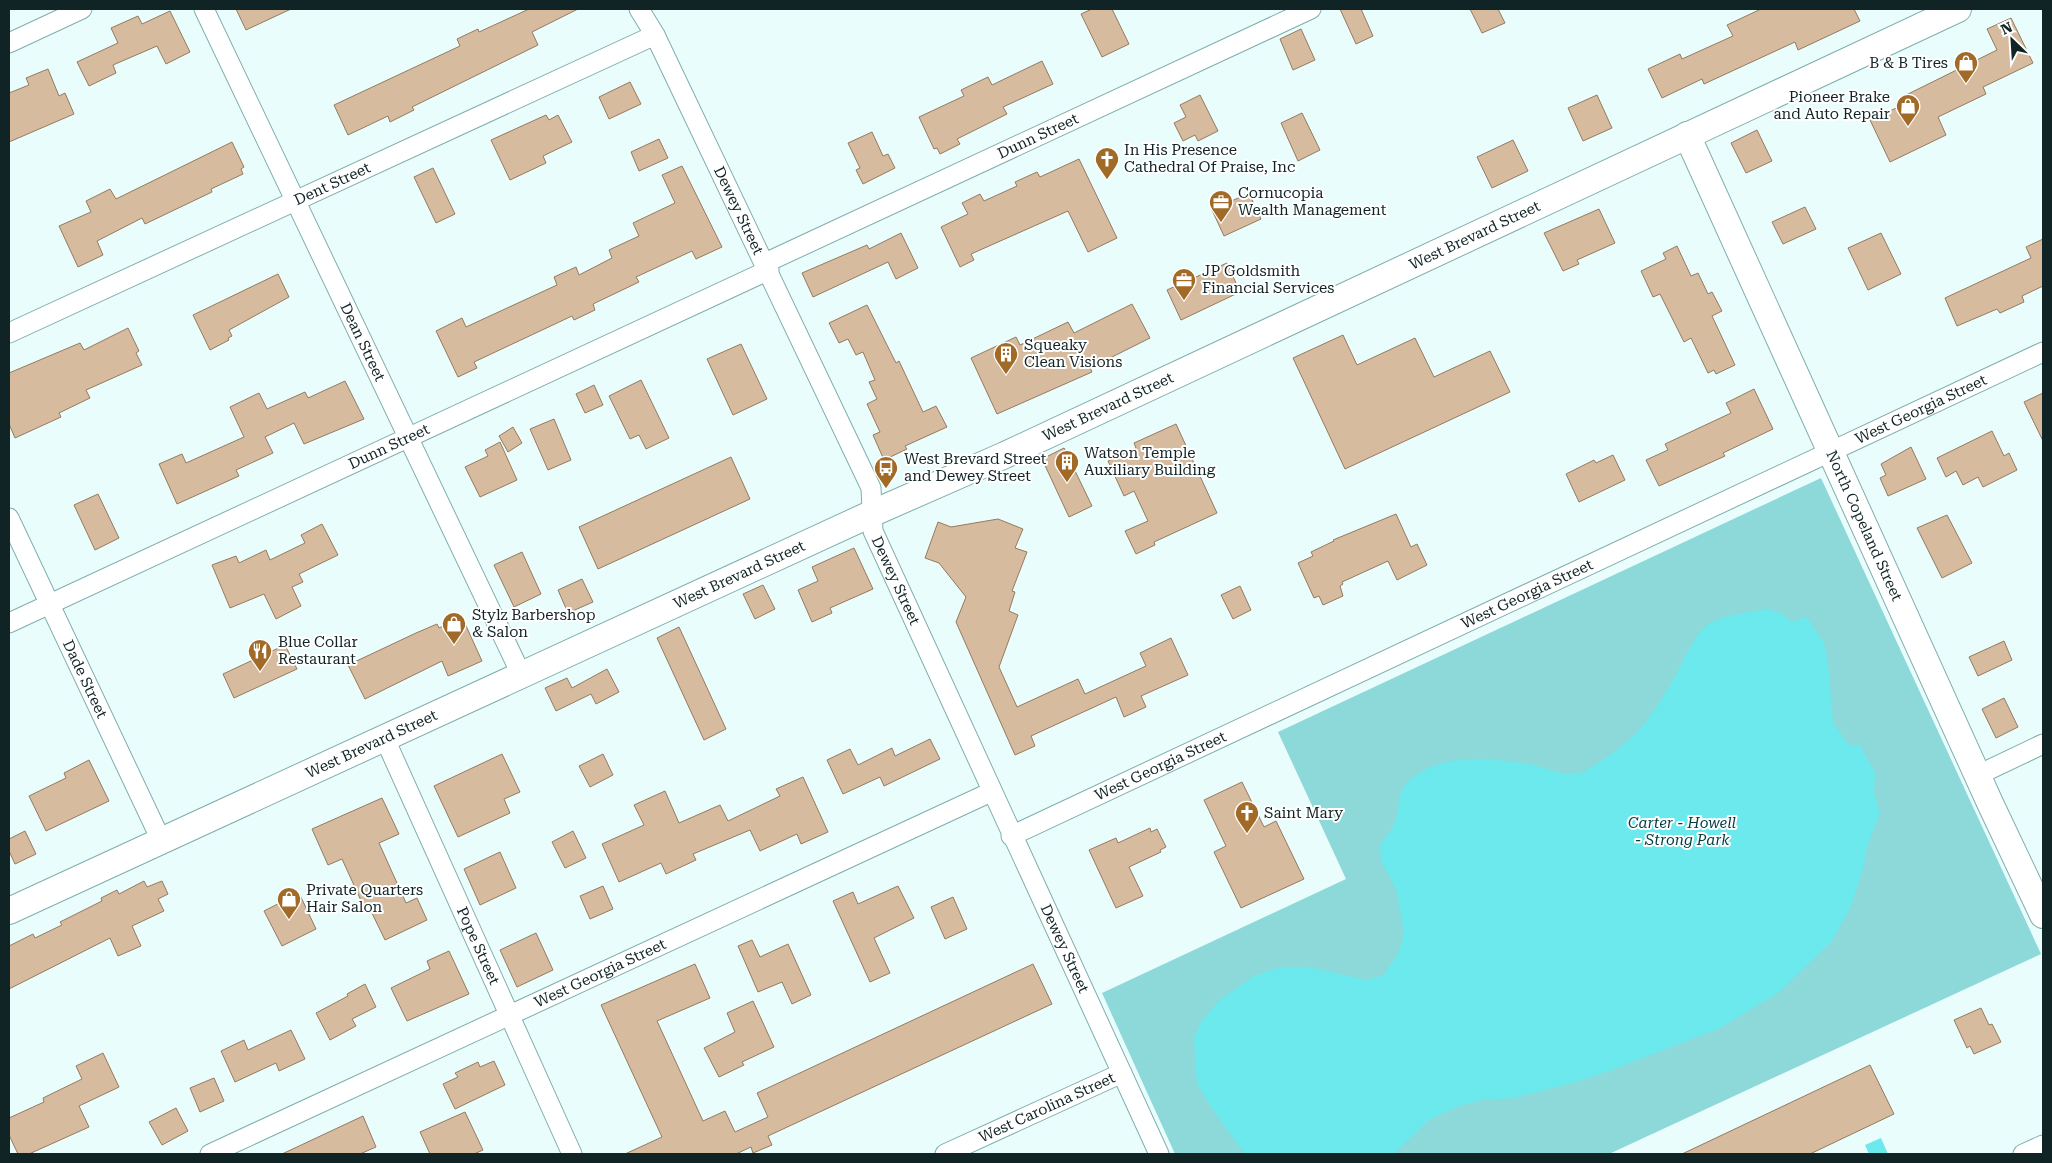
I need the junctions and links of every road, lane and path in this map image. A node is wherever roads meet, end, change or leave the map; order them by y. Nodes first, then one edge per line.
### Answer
1 (82, 9) edge
2 (204, 9) edge
3 (639, 9) edge
4 (1311, 9) edge
5 (1958, 9) edge
6 (655, 35) junction
7 (9, 43) edge
8 (1687, 135) junction
9 (296, 201) junction
10 (767, 267) junction
11 (9, 333) edge
12 (2043, 352) edge
13 (408, 438) junction
14 (1831, 452) junction
15 (873, 513) junction
16 (9, 518) edge
17 (50, 604) junction
18 (9, 622) edge
19 (521, 674) junction
20 (384, 737) junction
21 (2043, 744) edge
22 (1978, 775) junction
23 (991, 792) junction
24 (1011, 836) junction
25 (161, 840) junction
26 (9, 911) edge
27 (2043, 915) edge
28 (510, 1016) junction
29 (1122, 1073) junction
30 (2043, 1145) edge
31 (210, 1154) edge
32 (572, 1154) edge
33 (945, 1154) edge
34 (1158, 1154) edge
35 (2023, 1154) edge

1 - 7 street
2 - 9 street, Dean Street
3 - 6 street, Dewey Street
4 - 10 street, Dunn Street
5 - 8 street, West Brevard Street
6 - 9 street, Dent Street
6 - 10 street, Dewey Street
8 - 14 street, North Copeland Street
8 - 15 street, West Brevard Street
9 - 11 street, Dent Street
9 - 13 street, Dean Street
10 - 13 street, Dunn Street
10 - 15 street, Dewey Street
12 - 14 street, West Georgia Street
13 - 17 street, Dunn Street
13 - 19 street, Dean Street
14 - 22 street, North Copeland Street
14 - 24 street, West Georgia Street
15 - 19 street, West Brevard Street
15 - 23 street, Dewey Street
16 - 17 street, Dade Street
17 - 18 street, Dunn Street
17 - 25 street, Dade Street
19 - 20 street, West Brevard Street
20 - 25 street, West Brevard Street
20 - 28 street, Pope Street
21 - 22 street
22 - 27 street, North Copeland Street
23 - 24 street, Dewey Street
23 - 28 street, West Georgia Street
24 - 29 street, Dewey Street
25 - 26 street, West Brevard Street
28 - 31 street, West Georgia Street
28 - 32 street, Pope Street
29 - 33 street, West Carolina Street
29 - 34 street, Dewey Street
30 - 35 street

